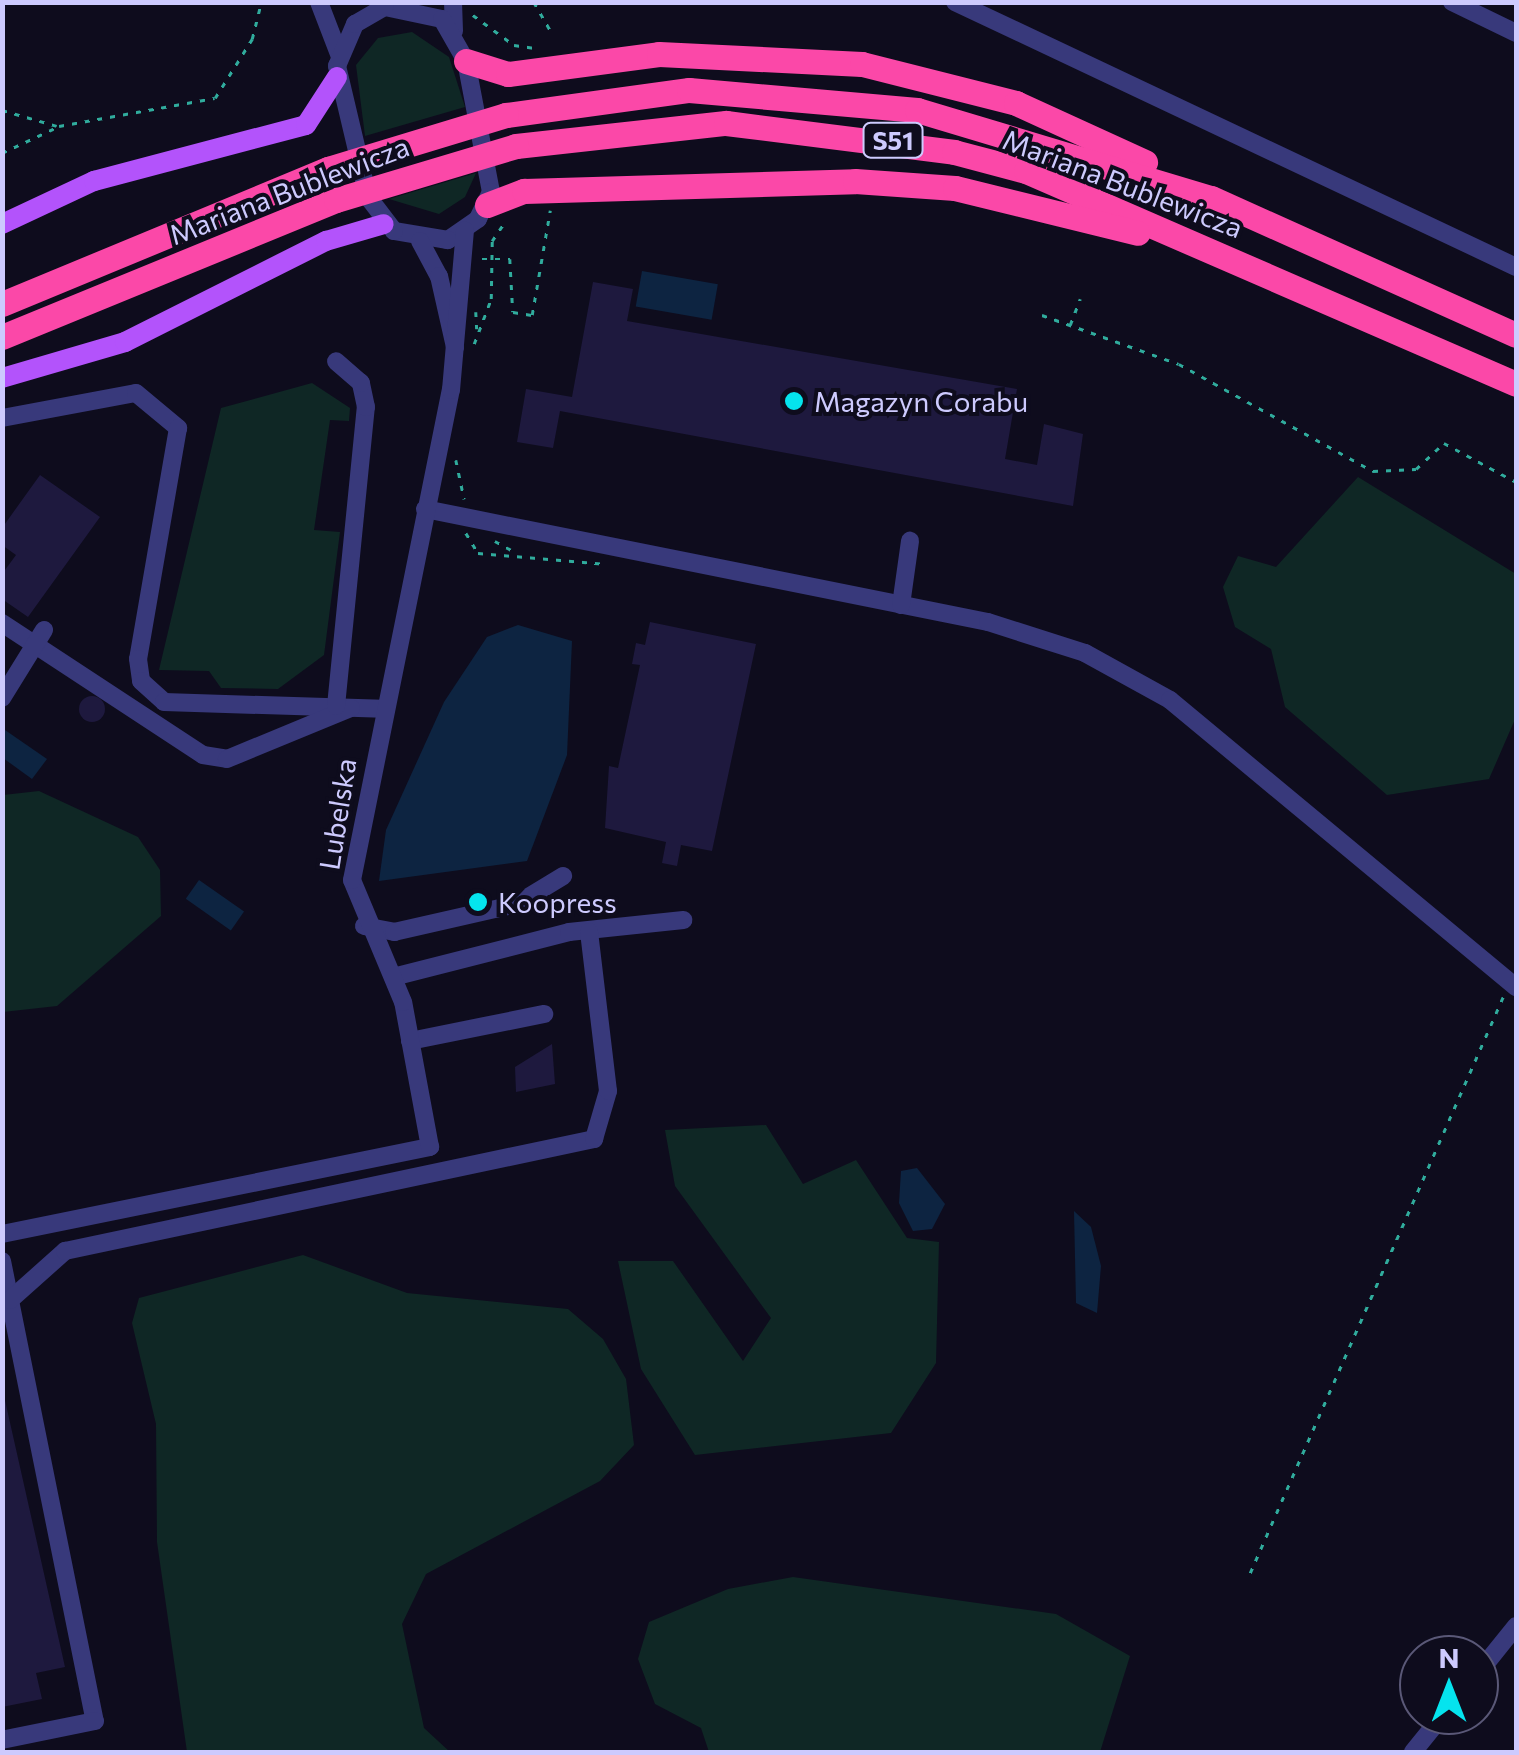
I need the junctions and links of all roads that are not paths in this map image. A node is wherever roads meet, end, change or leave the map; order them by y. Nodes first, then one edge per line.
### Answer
1 (320, 2) edge
2 (955, 2) edge
3 (1452, 2) edge
4 (410, 4) edge
5 (460, 4) edge
6 (377, 5) edge
7 (454, 31) junction
8 (1516, 33) edge
9 (339, 54) junction
10 (466, 61) junction
11 (337, 77) junction
12 (1211, 198) junction
13 (486, 204) junction
14 (2, 224) edge
15 (384, 224) junction
16 (466, 231) junction
17 (420, 241) junction
18 (1250, 265) junction
19 (1516, 267) edge
20 (2, 304) edge
21 (1516, 335) edge
22 (2, 337) edge
23 (464, 347) junction
24 (336, 360) dead end
25 (2, 378) edge
26 (1516, 384) edge
27 (2, 418) edge
28 (425, 509) junction
29 (910, 541) dead end
30 (901, 605) junction
31 (2, 622) edge
32 (42, 639) junction
33 (2, 698) edge
34 (344, 707) junction
35 (382, 709) junction
36 (563, 876) dead end
37 (683, 920) dead end
38 (364, 926) junction
39 (590, 932) junction
40 (393, 977) junction
41 (1511, 982) edge
42 (544, 1014) dead end
43 (410, 1041) junction
44 (2, 1234) edge
45 (2, 1261) edge
46 (10, 1300) junction
47 (1516, 1626) edge
48 (1499, 1647) edge
49 (2, 1740) edge

1 - 9 street
2 - 19 street
3 - 8 street
4 - 6 street
4 - 7 street
5 - 7 street
6 - 9 street
7 - 10 street
9 - 11 street
10 - 12 highway
10 - 13 street
11 - 14 main road
11 - 15 street
12 - 20 highway, Mariana Bublewicza / S51, bridge
12 - 21 highway, Mariana Bublewicza / S51
13 - 16 street
13 - 18 highway
15 - 17 street
15 - 25 main road
16 - 17 street
16 - 23 street, Lubelska
17 - 23 street
18 - 22 highway, Mariana Bublewicza / S51, bridge
18 - 26 highway, Mariana Bublewicza / S51
23 - 28 street, Lubelska
24 - 34 street
27 - 34 street
28 - 30 street
28 - 35 street, Lubelska
29 - 30 street
30 - 41 street
31 - 32 street
32 - 33 street
32 - 34 street
34 - 35 street
35 - 38 street, Lubelska
36 - 38 street
37 - 39 street
38 - 40 street, Lubelska
39 - 40 street
39 - 46 street
40 - 43 street, Lubelska
42 - 43 street
43 - 44 street, Lubelska
45 - 46 street
46 - 49 street
47 - 48 street

